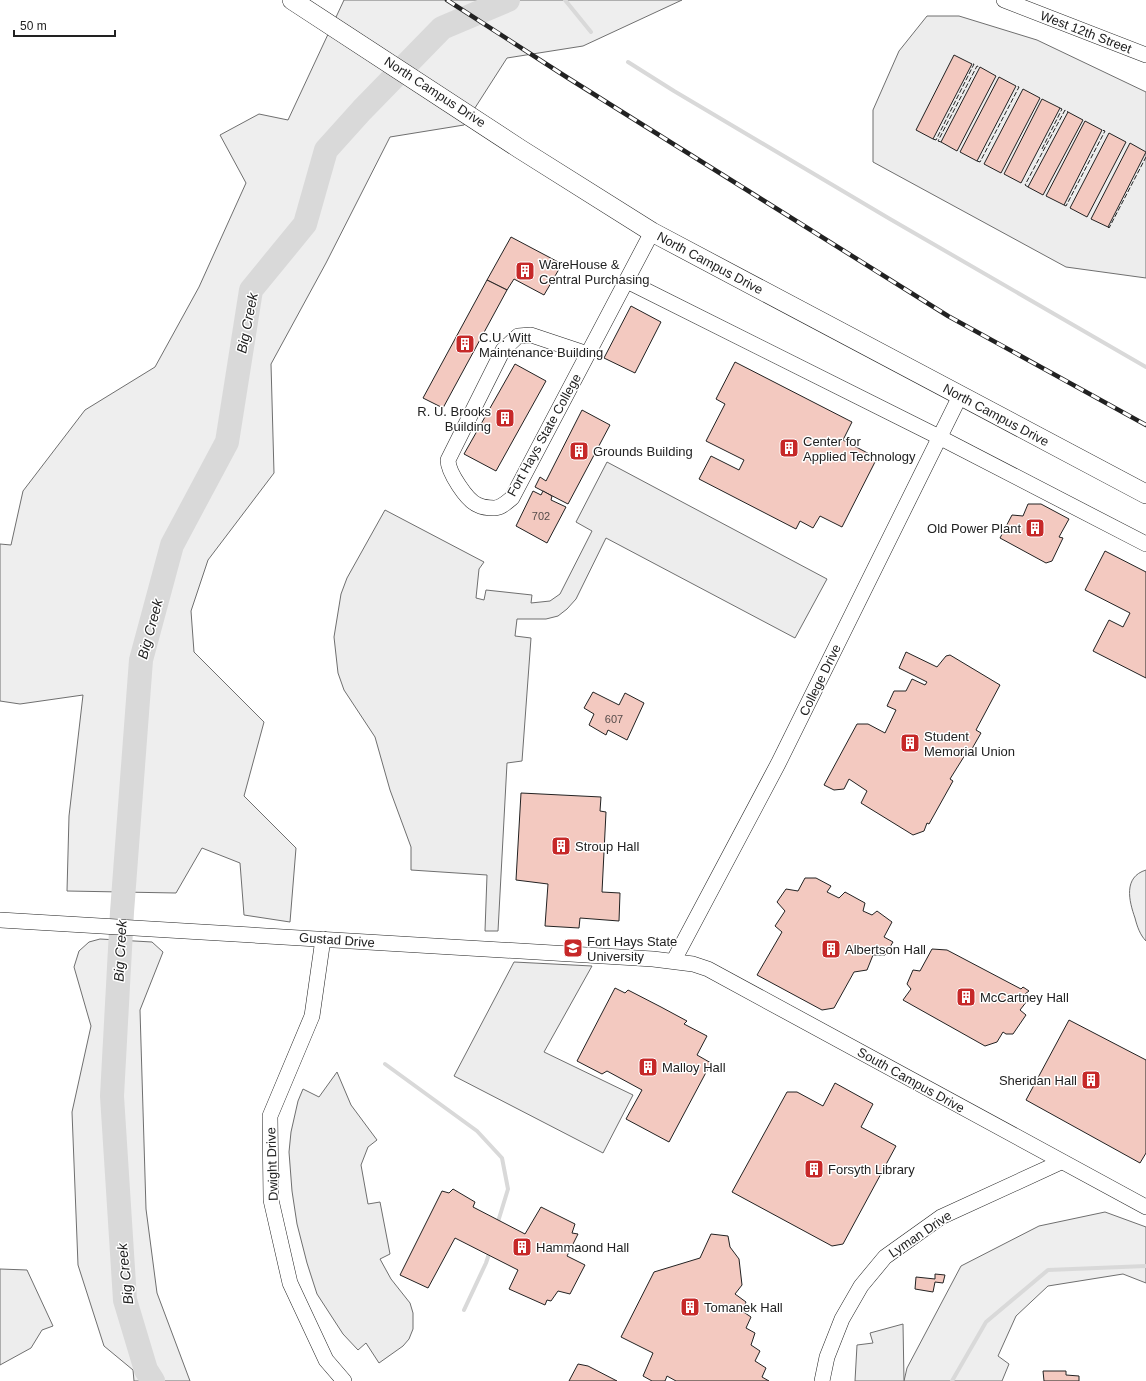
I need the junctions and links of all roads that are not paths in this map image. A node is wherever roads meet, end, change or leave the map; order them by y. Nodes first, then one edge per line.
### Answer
1 (292, 0) edge
2 (1004, 0) edge
3 (1146, 55) edge
4 (652, 232) junction
5 (627, 280) junction
6 (588, 354) junction
7 (960, 396) junction
8 (940, 437) junction
9 (1146, 494) edge
10 (1146, 544) edge
11 (0, 920) edge
12 (323, 939) junction
13 (674, 960) junction
14 (1061, 1162) junction
15 (1146, 1207) edge
16 (344, 1381) edge
17 (822, 1381) edge

1 - 4 main road, North Campus Drive
2 - 3 street, West 12th Street
4 - 5 street, Fort Hays State College
4 - 7 main road, North Campus Drive
5 - 6 street, Fort Hays State College
5 - 8 street
6 - 6 street, Fort Hays State College
7 - 8 street, College Drive
7 - 9 main road, North Campus Drive
8 - 10 street
8 - 13 street, College Drive
11 - 12 street, Gustad Drive
12 - 13 street, Gustad Drive
12 - 16 street, Dwight Drive
13 - 14 street, South Campus Drive
14 - 15 street, South Campus Drive
14 - 17 street, Lyman Drive

